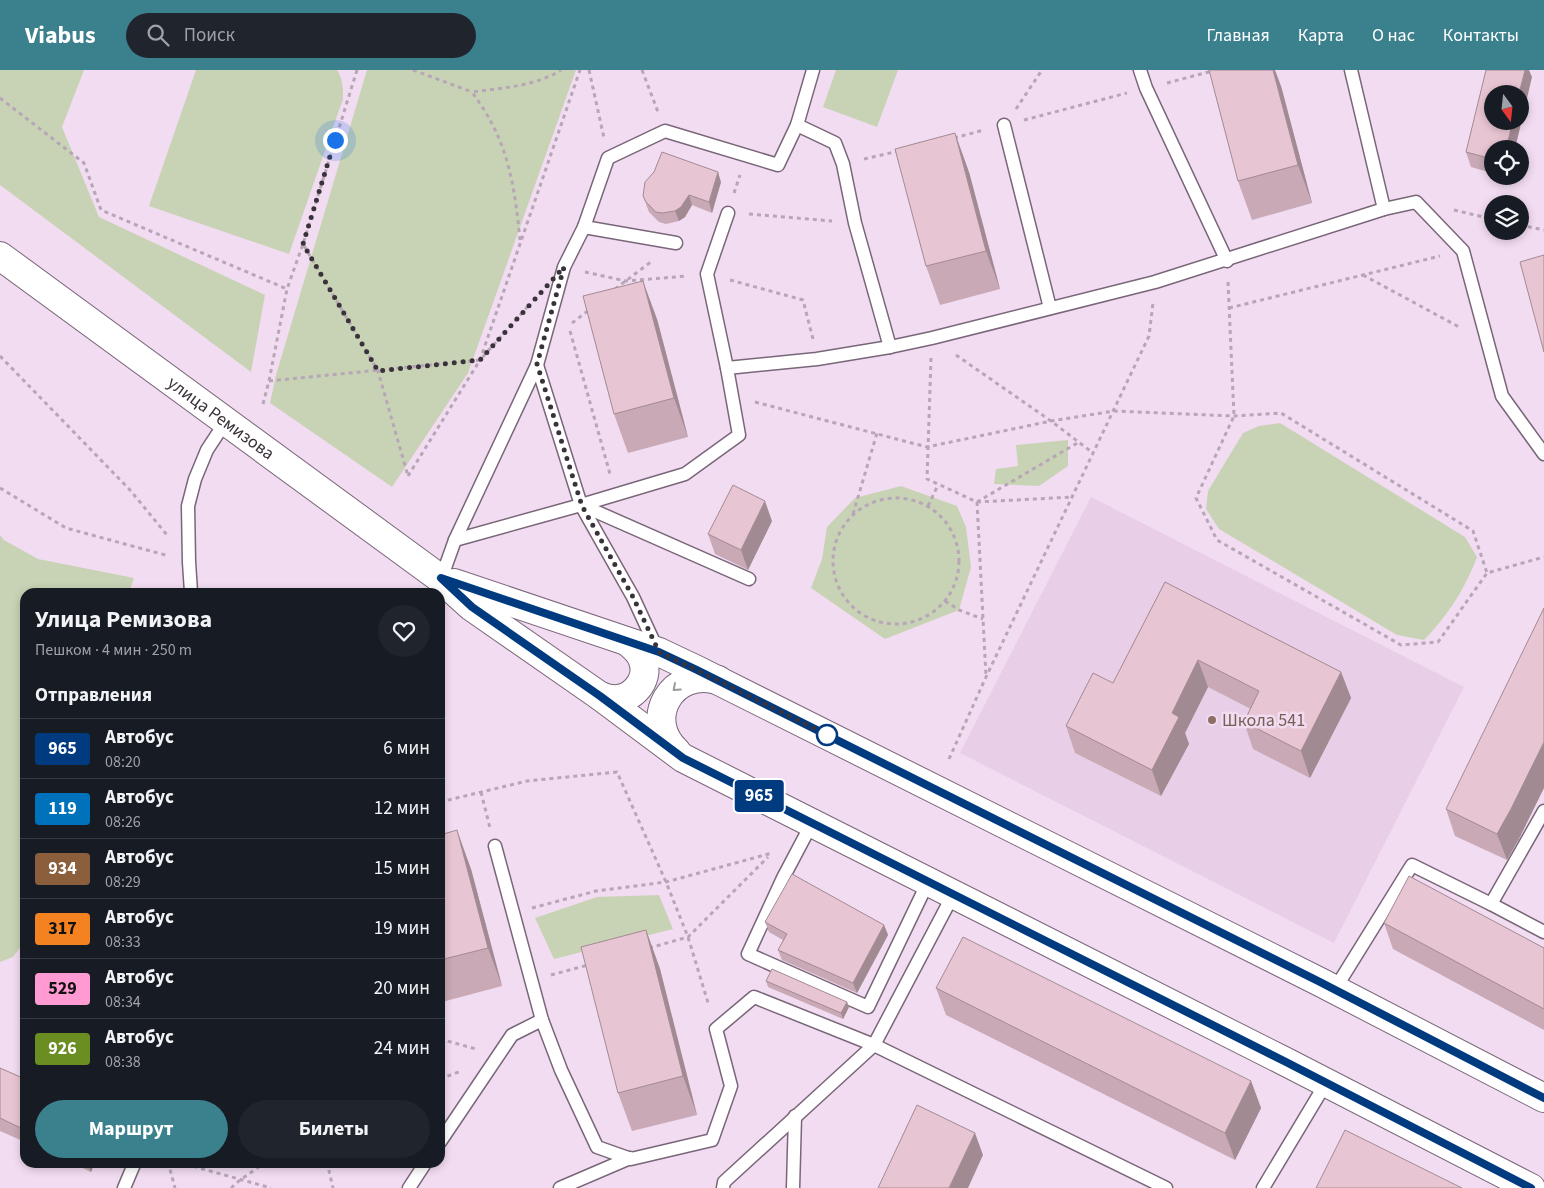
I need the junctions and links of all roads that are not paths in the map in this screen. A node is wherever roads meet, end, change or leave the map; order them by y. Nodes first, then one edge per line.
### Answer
1 (813, 70) edge
2 (1140, 70) edge
3 (1351, 70) edge
4 (797, 125) junction
5 (1004, 125) road end
6 (1384, 209) junction
7 (728, 213) road end
8 (584, 227) junction
9 (676, 243) road end
10 (0, 256) edge
11 (1227, 261) junction
12 (1050, 308) junction
13 (890, 348) junction
14 (537, 364) junction
15 (727, 368) junction
16 (226, 421) junction
17 (1544, 454) edge
18 (582, 506) junction
19 (455, 540) junction
20 (749, 579) dead end
21 (437, 586) edge
22 (191, 588) edge
23 (445, 588) edge
24 (445, 591) edge
25 (629, 643) junction
26 (659, 652) junction
27 (721, 682) junction
28 (600, 696) junction
29 (683, 758) junction
30 (1544, 810) edge
31 (812, 823) junction
32 (495, 846) road end
33 (928, 882) junction
34 (954, 895) junction
35 (1491, 904) junction
36 (1544, 932) edge
37 (1335, 989) junction
38 (542, 1020) junction
39 (874, 1045) junction
40 (1326, 1083) junction
41 (1544, 1098) edge
42 (796, 1116) junction
43 (445, 1134) edge
44 (630, 1158) junction
45 (132, 1168) edge
46 (422, 1168) edge
47 (124, 1188) edge
48 (409, 1188) edge
49 (560, 1188) edge
50 (722, 1188) edge
51 (793, 1188) edge
52 (1166, 1188) edge
53 (1263, 1188) edge
54 (1531, 1188) edge

1 - 4 lane
2 - 11 lane
3 - 6 lane
4 - 8 lane
4 - 13 lane
5 - 12 lane
6 - 11 lane
6 - 17 lane
7 - 15 lane
8 - 9 lane
8 - 14 lane
10 - 16 street, улица Ремизова
11 - 12 lane
12 - 13 lane
13 - 15 lane
14 - 18 lane
14 - 19 lane
15 - 18 lane
16 - 21 street, улица Ремизова
16 - 22 lane
18 - 19 lane
18 - 20 lane
18 - 26 lane
19 - 21 lane
23 - 25 street, улица Ремизова
24 - 28 street, улица Ремизова
25 - 26 street, улица Ремизова
25 - 28 street
26 - 27 street, улица Ремизова
27 -> 29 street
27 - 37 street, улица Ремизова
28 - 29 street, улица Ремизова
29 - 31 street, улица Ремизова
30 - 35 lane
31 - 33 street, улица Ремизова
31 - 33 lane
32 - 38 lane
33 - 34 street, улица Ремизова
34 - 39 lane
34 - 40 street, улица Ремизова
35 - 36 lane
35 - 37 lane
37 - 41 street, улица Ремизова
38 - 43 lane
38 - 44 lane
39 - 42 lane
39 - 44 lane
39 - 52 lane
40 - 53 lane
40 - 54 street, улица Ремизова
42 - 50 lane
42 - 51 lane
44 - 49 lane
45 - 47 lane
46 - 48 lane

